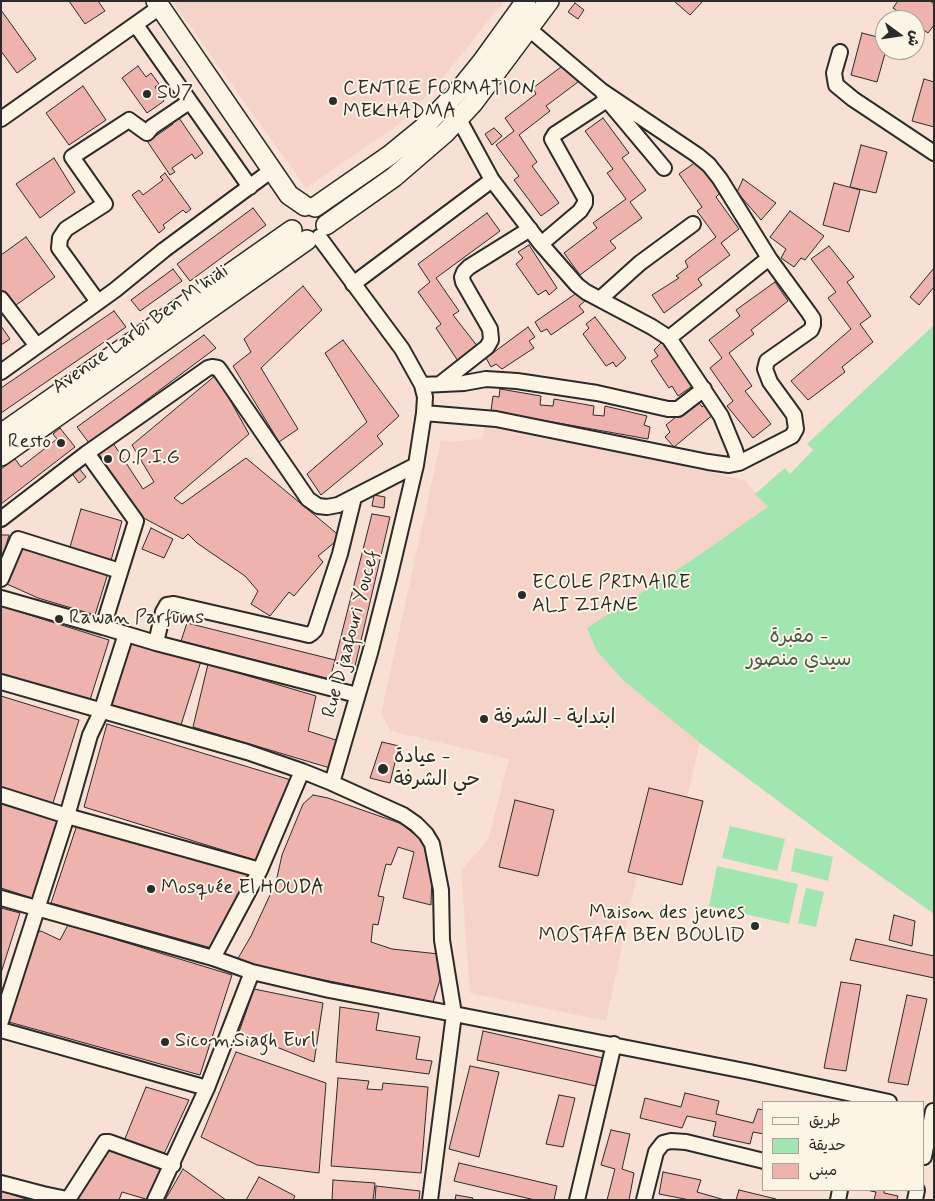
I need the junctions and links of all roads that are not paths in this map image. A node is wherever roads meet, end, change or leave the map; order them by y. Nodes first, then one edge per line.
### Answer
1 (526, 1) edge
2 (549, 1) edge
3 (158, 4) edge
4 (136, 25) junction
5 (529, 29) junction
6 (840, 52) dead end
7 (604, 95) junction
8 (448, 101) junction
9 (189, 102) junction
10 (458, 118) junction
11 (1, 119) edge
12 (934, 154) edge
13 (664, 168) dead end
14 (272, 170) junction
15 (492, 180) junction
16 (250, 187) junction
17 (290, 195) junction
18 (310, 207) junction
19 (693, 224) dead end
20 (530, 229) junction
21 (307, 231) junction
22 (541, 244) junction
23 (769, 258) junction
24 (353, 284) junction
25 (1, 299) edge
26 (600, 299) junction
27 (98, 302) junction
28 (669, 338) junction
29 (37, 346) junction
30 (1, 372) edge
31 (440, 384) junction
32 (422, 386) junction
33 (704, 388) junction
34 (424, 413) junction
35 (1, 434) edge
36 (87, 454) junction
37 (1, 456) edge
38 (739, 463) junction
39 (416, 465) junction
40 (354, 497) junction
41 (1, 519) edge
42 (120, 572) junction
43 (1, 578) edge
44 (1, 598) edge
45 (103, 626) junction
46 (126, 634) junction
47 (156, 644) junction
48 (1, 682) edge
49 (357, 695) junction
50 (101, 712) junction
51 (302, 771) junction
52 (332, 784) junction
53 (1, 795) edge
54 (67, 816) junction
55 (260, 870) junction
56 (1, 898) edge
57 (37, 909) junction
58 (212, 958) junction
59 (252, 972) junction
60 (454, 1014) junction
61 (1, 1021) edge
62 (1, 1030) edge
63 (614, 1044) junction
64 (208, 1088) junction
65 (860, 1099) edge
66 (879, 1101) edge
67 (934, 1111) edge
68 (925, 1152) edge
69 (762, 1161) edge
70 (173, 1165) junction
71 (1, 1183) edge
72 (155, 1200) edge
73 (430, 1200) edge
74 (577, 1200) edge
75 (644, 1200) edge

1 - 8 main road
2 - 5 main road, Avenue Larbi Ben M'hidi
3 - 4 street
3 - 14 main road
4 - 9 street
4 - 11 street
5 - 7 street
5 - 10 main road, Avenue Larbi Ben M'hidi
6 - 12 street
7 - 13 street
7 - 22 street
7 - 23 street
8 - 10 street
8 - 18 main road
9 - 16 street
9 - 27 street
10 - 15 street
10 - 21 main road, Avenue Larbi Ben M'hidi
14 - 16 street
14 - 17 main road
15 - 20 street
15 - 24 street
16 - 27 street
17 - 18 main road
17 - 21 main road
18 - 21 main road
18 - 21 main road
19 - 26 street
20 - 22 street
20 - 31 street
21 - 24 street, Rue Djaafouri Youcef
21 - 35 main road, Avenue Larbi Ben M'hidi
21 - 37 main road, Avenue Larbi Ben M'hidi
22 - 26 street
23 - 28 street
23 - 38 street
24 - 32 street, Rue Djaafouri Youcef
25 - 29 street
26 - 28 street
27 - 29 street
28 - 33 street
29 - 30 street
31 - 32 street
31 - 33 street
32 - 34 street, Rue Djaafouri Youcef
33 - 38 street
34 - 38 street
34 - 39 street, Rue Djaafouri Youcef
36 - 40 street
36 - 41 street
36 - 42 street
39 - 40 street
39 - 49 street, Rue Djaafouri Youcef
40 - 47 street
42 - 43 street
42 - 45 street
44 - 45 street
45 - 46 street
46 - 47 street
46 - 50 street
47 - 49 street
48 - 50 street
49 - 52 street, Rue Djaafouri Youcef
50 - 51 street
50 - 54 street
51 - 52 street
51 - 55 street
52 - 60 street
53 - 54 street
54 - 55 street
54 - 57 street
55 - 58 street
56 - 57 street
57 - 58 street
57 - 61 street
58 - 59 street
59 - 60 street
59 - 64 street
60 - 63 street
60 - 73 street
62 - 64 street
63 - 65 street
63 - 74 street
64 - 70 street
65 - 66 street
67 - 68 street
69 - 75 street
70 - 71 street
70 - 72 street

